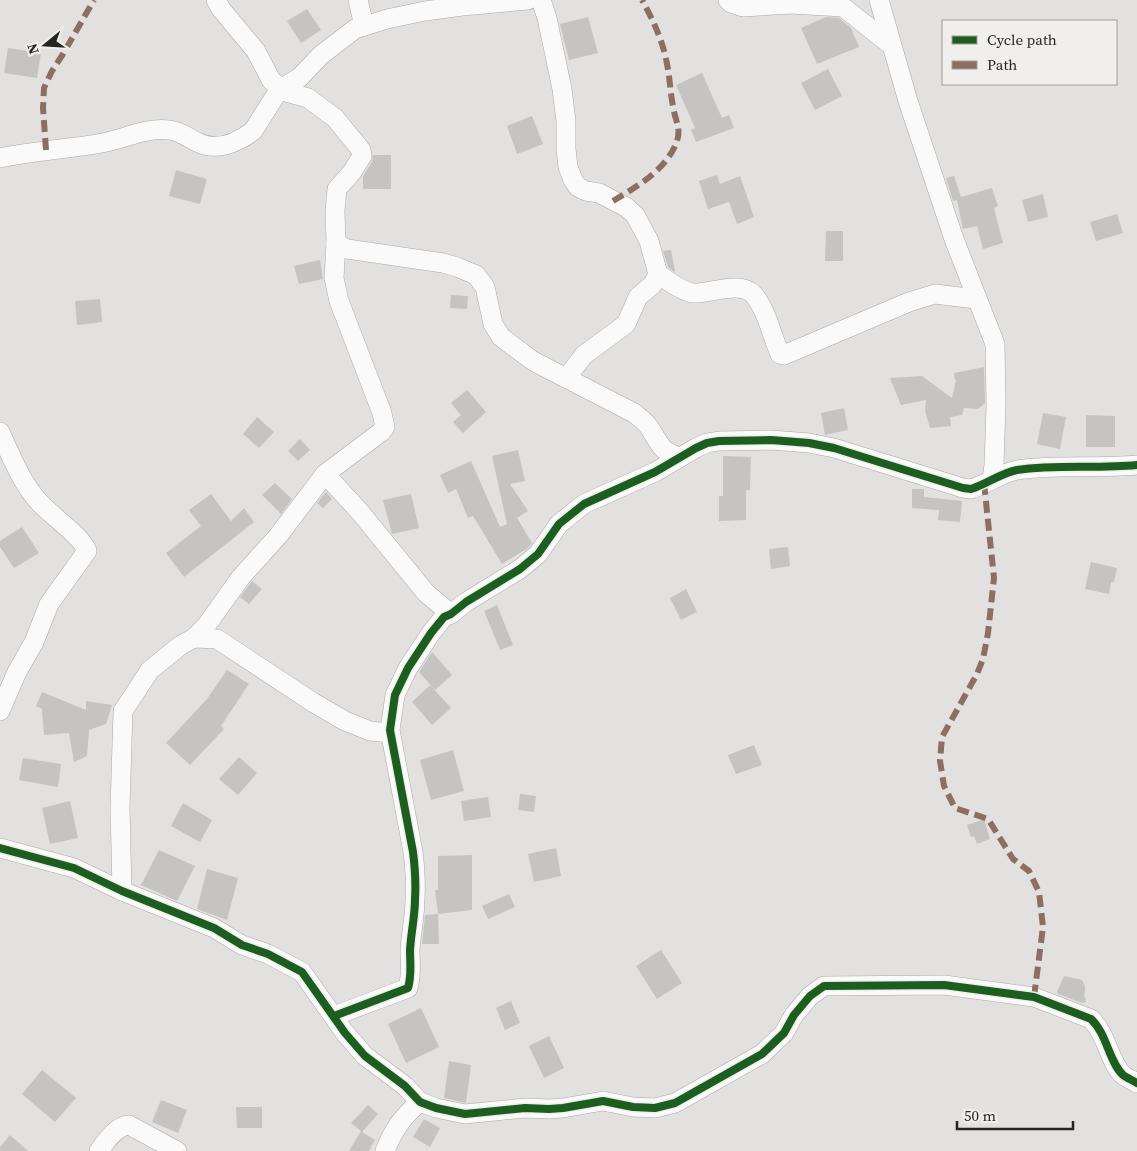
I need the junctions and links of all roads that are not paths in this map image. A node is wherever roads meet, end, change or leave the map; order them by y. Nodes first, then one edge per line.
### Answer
1 (216, 0) edge
2 (358, 0) edge
3 (528, 0) edge
4 (540, 0) edge
5 (728, 0) edge
6 (879, 0) edge
7 (364, 26) junction
8 (891, 45) junction
9 (279, 90) junction
10 (0, 158) edge
11 (336, 243) junction
12 (658, 274) junction
13 (976, 299) junction
14 (567, 378) junction
15 (0, 432) edge
16 (680, 457) junction
17 (1137, 465) edge
18 (325, 474) junction
19 (992, 479) junction
20 (451, 614) junction
21 (194, 638) junction
22 (0, 711) edge
23 (390, 734) junction
24 (0, 848) edge
25 (122, 891) junction
26 (334, 1016) junction
27 (1137, 1083) edge
28 (420, 1102) junction
29 (99, 1151) edge
30 (177, 1151) edge
31 (385, 1151) edge

1 - 9 street
2 - 7 street
3 - 7 street
4 - 12 street
5 - 8 street
6 - 8 street
7 - 9 street
8 - 13 street
9 - 10 street
9 - 11 street
11 - 14 street
11 - 18 street
12 - 13 street
12 - 14 street
13 - 19 street
14 - 16 street
15 - 22 street
16 - 19 street
16 - 20 street
17 - 19 street
18 - 20 street
18 - 21 street
20 - 23 street
21 - 23 street
21 - 25 street
23 - 26 street
24 - 25 street
25 - 26 street
26 - 28 street
27 - 28 street
28 - 31 street
29 - 30 street

